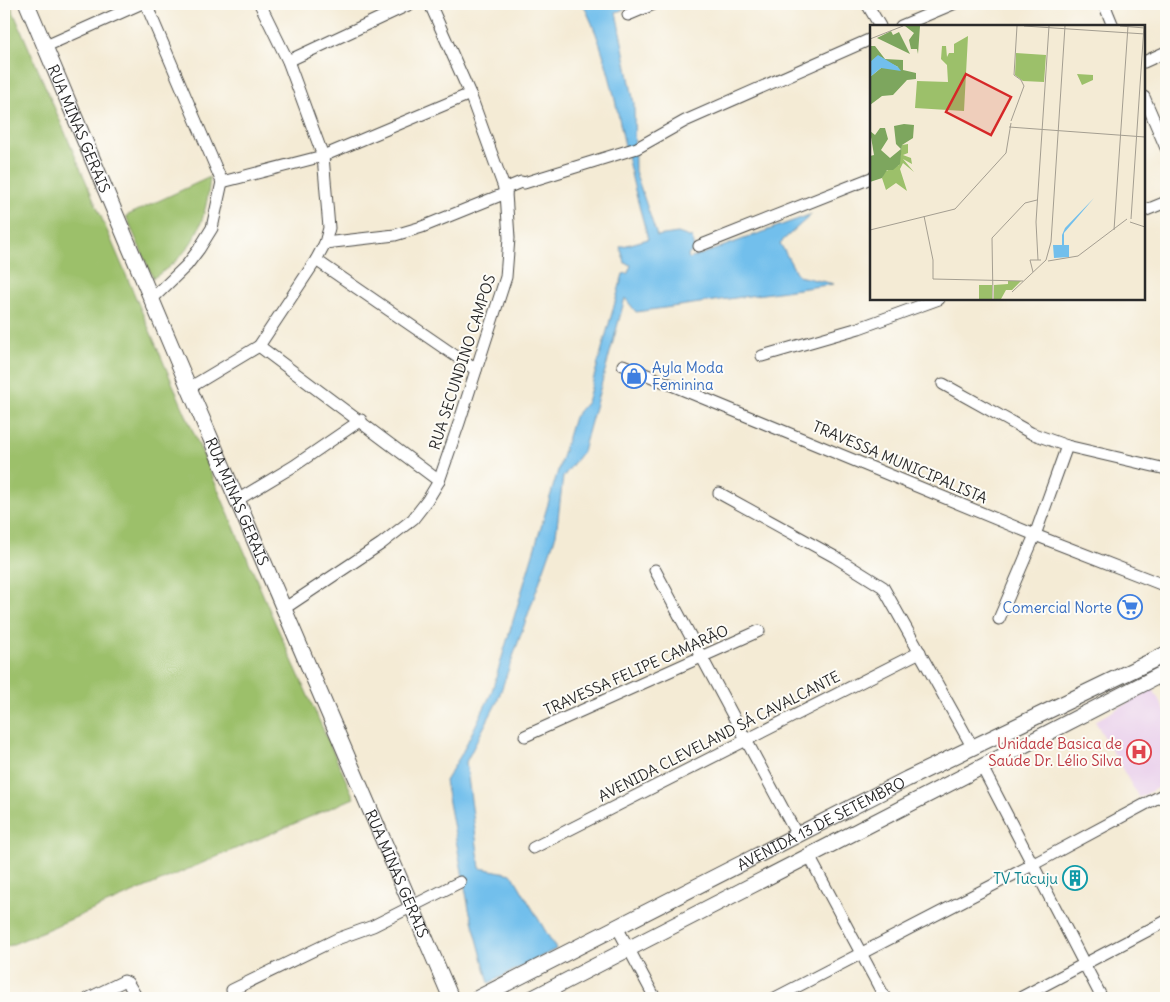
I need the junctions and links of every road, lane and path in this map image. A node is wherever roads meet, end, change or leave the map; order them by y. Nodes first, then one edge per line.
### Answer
1 (27, 4) edge
2 (140, 4) edge
3 (146, 4) edge
4 (260, 4) edge
5 (410, 4) edge
6 (430, 4) edge
7 (654, 4) edge
8 (867, 4) edge
9 (953, 4) edge
10 (1104, 4) edge
11 (628, 15) dead end
12 (879, 25) edge
13 (903, 25) edge
14 (1113, 25) edge
15 (870, 39) edge
16 (46, 46) junction
17 (1166, 52) edge
18 (288, 61) junction
19 (1145, 62) edge
20 (470, 94) junction
21 (1145, 99) edge
22 (1166, 148) edge
23 (323, 156) junction
24 (870, 178) edge
25 (222, 182) junction
26 (505, 191) junction
27 (1166, 202) edge
28 (1145, 211) edge
29 (325, 243) junction
30 (700, 246) dead end
31 (316, 260) junction
32 (152, 299) junction
33 (936, 300) edge
34 (259, 346) junction
35 (762, 356) dead end
36 (623, 365) dead end
37 (476, 370) junction
38 (944, 384) dead end
39 (189, 388) junction
40 (361, 420) junction
41 (1067, 446) junction
42 (1166, 469) edge
43 (439, 481) junction
44 (719, 493) dead end
45 (239, 500) junction
46 (1035, 535) junction
47 (655, 570) dead end
48 (1166, 586) edge
49 (285, 608) junction
50 (999, 619) dead end
51 (759, 631) dead end
52 (920, 652) junction
53 (1166, 654) edge
54 (702, 658) junction
55 (1164, 678) edge
56 (525, 736) dead end
57 (745, 740) junction
58 (973, 748) junction
59 (982, 767) junction
60 (1166, 793) edge
61 (797, 835) junction
62 (533, 848) dead end
63 (809, 856) junction
64 (1032, 865) junction
65 (460, 882) dead end
66 (411, 908) junction
67 (1166, 921) edge
68 (618, 926) junction
69 (629, 949) junction
70 (860, 954) junction
71 (1084, 964) junction
72 (232, 990) dead end
73 (89, 998) edge
74 (137, 998) edge
75 (451, 998) edge
76 (478, 998) edge
77 (533, 998) edge
78 (655, 998) edge
79 (775, 998) edge
80 (885, 998) edge
81 (1020, 998) edge
82 (1102, 998) edge

1 - 16 street, RUA MINAS GERAIS
2 - 16 street
3 - 25 street
4 - 18 street
5 - 18 street
6 - 20 street, RUA SECUNDINO CAMPOS
7 - 11 street
8 - 12 street
9 - 13 street
10 - 14 street
15 - 26 street
16 - 32 street, RUA MINAS GERAIS
17 - 19 street
18 - 23 street
20 - 23 street
20 - 26 street, RUA SECUNDINO CAMPOS
21 - 22 street
23 - 25 street
23 - 29 street
24 - 30 street
25 - 32 street
26 - 29 street
26 - 37 street, RUA SECUNDINO CAMPOS
27 - 28 street
29 - 31 street
31 - 34 street
31 - 37 street
32 - 39 street, RUA MINAS GERAIS
33 - 35 street
34 - 39 street
34 - 40 street
36 - 46 street, TRAVESSA MUNICIPALISTA
37 - 43 street, RUA SECUNDINO CAMPOS
38 - 41 street
39 - 45 street, RUA MINAS GERAIS
40 - 43 street
40 - 45 street
41 - 42 street
41 - 46 street
43 - 49 street, RUA SECUNDINO CAMPOS
44 - 52 street
45 - 49 street, RUA MINAS GERAIS
46 - 48 street, TRAVESSA MUNICIPALISTA
46 - 50 street
47 - 54 street
49 - 66 street, RUA MINAS GERAIS
51 - 54 street, TRAVESSA FELIPE CAMARÃO
52 - 57 street, AVENIDA CLEVELAND SÁ CAVALCANTE
52 - 58 street
53 - 58 street, AVENIDA 13 DE SETEMBRO
54 - 56 street, TRAVESSA FELIPE CAMARÃO
54 - 57 street
55 - 59 street, AVENIDA 13 DE SETEMBRO
57 - 61 street
57 - 62 street, AVENIDA CLEVELAND SÁ CAVALCANTE
58 - 61 street, AVENIDA 13 DE SETEMBRO
59 - 63 street, AVENIDA 13 DE SETEMBRO
59 - 64 street
60 - 64 street
61 - 68 street, AVENIDA 13 DE SETEMBRO
63 - 69 street, AVENIDA 13 DE SETEMBRO
63 - 70 street
64 - 70 street
64 - 71 street
65 - 66 street
66 - 72 street
66 - 75 street, RUA MINAS GERAIS
67 - 71 street
68 - 69 street
68 - 76 street, AVENIDA 13 DE SETEMBRO
69 - 77 street, AVENIDA 13 DE SETEMBRO
69 - 78 street
70 - 79 street
70 - 80 street
71 - 81 street
71 - 82 street
73 - 74 street

